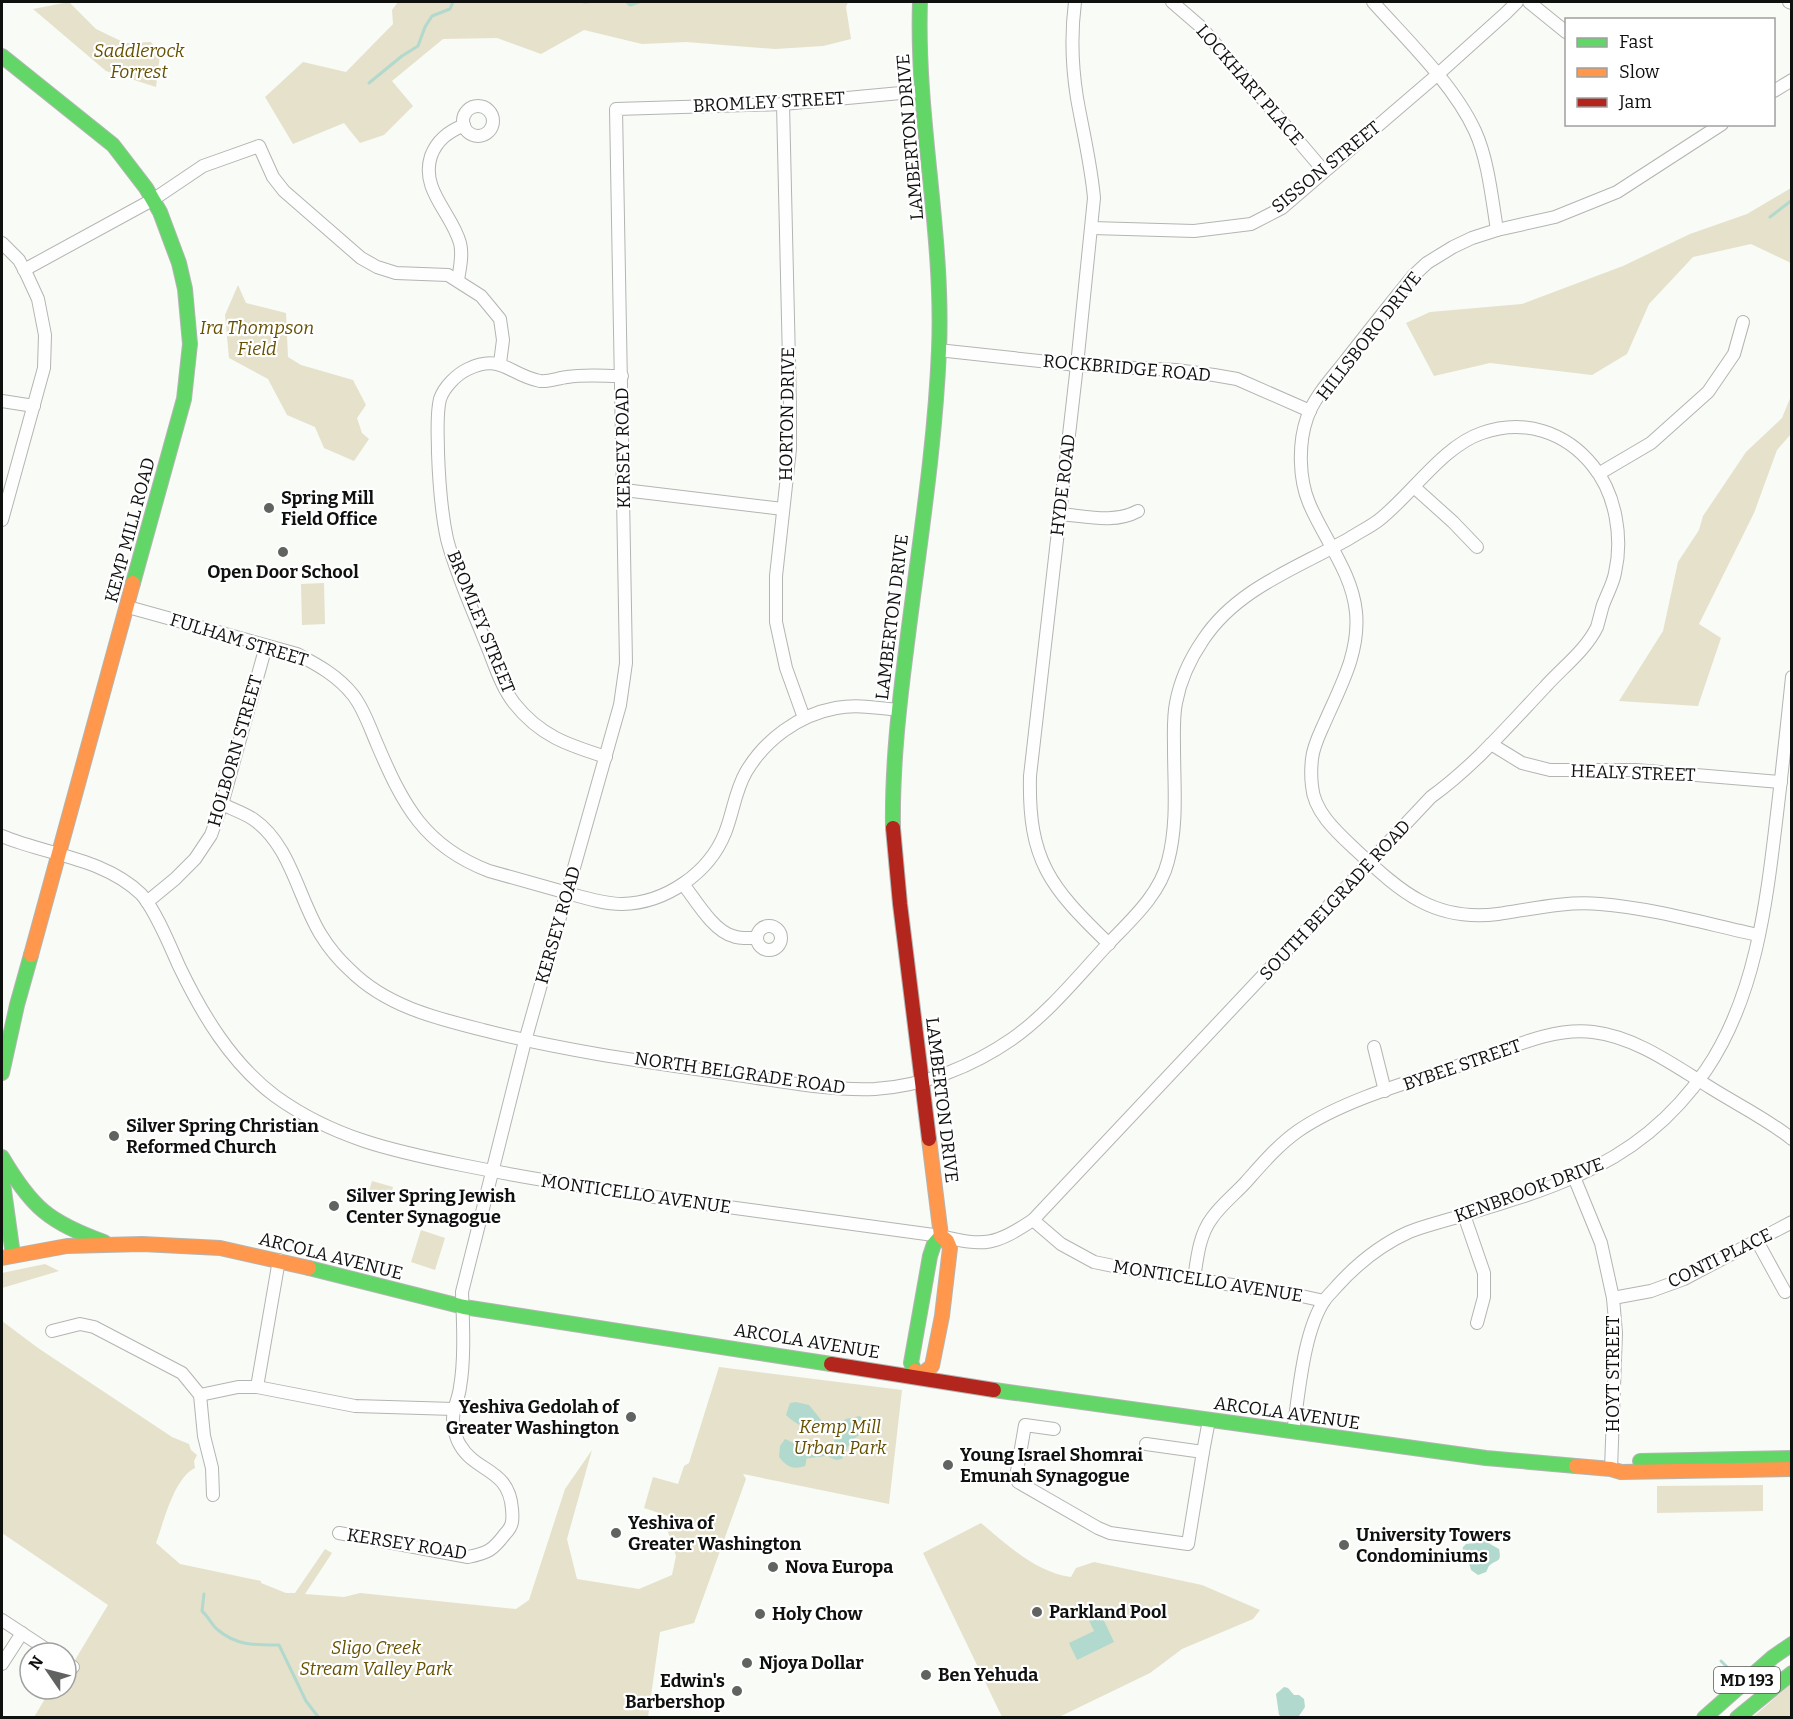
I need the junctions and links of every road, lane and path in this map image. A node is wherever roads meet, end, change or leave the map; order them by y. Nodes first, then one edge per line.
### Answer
1 (920, 2) edge
2 (1075, 2) edge
3 (1172, 2) edge
4 (1373, 2) edge
5 (1517, 2) edge
6 (1529, 2) edge
7 (1565, 31) edge
8 (2, 56) edge
9 (1437, 75) junction
10 (1791, 80) edge
11 (1775, 90) edge
12 (922, 91) junction
13 (783, 104) junction
14 (616, 109) joint
15 (464, 125) dead end
16 (1719, 126) edge
17 (1324, 171) junction
18 (154, 199) junction
19 (1092, 228) junction
20 (1497, 230) junction
21 (2, 243) edge
22 (24, 270) junction
23 (458, 280) junction
24 (1743, 322) dead end
25 (938, 350) junction
26 (500, 363) junction
27 (1077, 365) junction
28 (622, 376) junction
29 (2, 401) edge
30 (34, 406) junction
31 (1310, 411) junction
32 (1600, 473) junction
33 (1414, 487) junction
34 (624, 490) junction
35 (783, 509) junction
36 (1138, 511) dead end
37 (1060, 514) junction
38 (2, 520) edge
39 (1332, 548) junction
40 (1477, 548) dead end
41 (128, 607) junction
42 (266, 646) junction
43 (1791, 677) edge
44 (899, 710) junction
45 (804, 718) junction
46 (1491, 744) junction
47 (606, 757) junction
48 (1781, 782) junction
49 (222, 804) junction
50 (2, 836) edge
51 (59, 854) junction
52 (1370, 864) junction
53 (683, 884) junction
54 (568, 893) junction
55 (147, 902) junction
56 (1758, 935) junction
57 (757, 938) dead end
58 (1109, 944) junction
59 (525, 1041) junction
60 (1374, 1047) dead end
61 (2, 1073) edge
62 (1699, 1080) junction
63 (921, 1081) junction
64 (1385, 1091) junction
65 (1791, 1139) edge
66 (2, 1157) edge
67 (491, 1171) junction
68 (2, 1176) edge
69 (1574, 1177) junction
70 (1464, 1215) junction
71 (1033, 1220) junction
72 (1791, 1222) edge
73 (941, 1236) junction
74 (1756, 1240) junction
75 (111, 1245) junction
76 (7, 1257) edge
77 (279, 1260) junction
78 (1194, 1279) junction
79 (1785, 1292) dead end
80 (1613, 1298) junction
81 (1324, 1301) junction
82 (464, 1307) junction
83 (1477, 1323) dead end
84 (52, 1330) dead end
85 (918, 1377) junction
86 (257, 1387) junction
87 (200, 1395) junction
88 (454, 1409) junction
89 (1209, 1420) junction
90 (1054, 1429) dead end
91 (1293, 1432) junction
92 (1146, 1444) dead end
93 (1203, 1452) junction
94 (1791, 1458) edge
95 (1611, 1469) junction
96 (1791, 1469) edge
97 (213, 1495) dead end
98 (339, 1533) dead end
99 (2, 1620) edge
100 (22, 1633) junction
101 (34, 1641) edge
102 (1791, 1644) edge
103 (2, 1664) edge
104 (1791, 1673) edge
105 (1704, 1718) edge
106 (1737, 1718) edge

1 - 12 street, LAMBERTON DRIVE
2 - 19 street, HYDE ROAD
3 - 17 street, LOCKHART PLACE
4 - 9 street
5 - 9 street, SISSON STREET
6 - 7 street
8 - 18 street, KEMP MILL ROAD
9 - 17 street, SISSON STREET
9 - 20 street
10 - 11 street
12 - 13 street, BROMLEY STREET
12 - 25 street, LAMBERTON DRIVE
13 - 14 street, BROMLEY STREET
13 - 35 street, HORTON DRIVE
14 - 28 street, KERSEY ROAD
15 - 23 street
16 - 20 street, HILLSBORO DRIVE
17 - 19 street, SISSON STREET
18 - 22 street
18 - 23 street
18 - 41 street, KEMP MILL ROAD
19 - 27 street, HYDE ROAD
20 - 31 street, HILLSBORO DRIVE
21 - 22 street
22 - 30 street
23 - 26 street
24 - 32 street
25 - 27 street, ROCKBRIDGE ROAD
25 - 44 street, LAMBERTON DRIVE
26 - 28 street
26 - 47 street, BROMLEY STREET
27 - 31 street, ROCKBRIDGE ROAD
27 - 37 street, HYDE ROAD
28 - 34 street, KERSEY ROAD
29 - 30 street
30 - 38 street
31 - 39 street, HILLSBORO DRIVE
32 - 33 street, NORTH BELGRADE ROAD
32 - 46 street, SOUTH BELGRADE ROAD
33 - 39 street, NORTH BELGRADE ROAD
33 - 40 street
34 - 35 street
34 - 47 street, KERSEY ROAD
35 - 45 street, HORTON DRIVE
36 - 37 street
37 - 58 street, HYDE ROAD
39 - 52 street, HILLSBORO DRIVE
39 - 58 street, NORTH BELGRADE ROAD
41 - 42 street, FULHAM STREET
41 - 51 street, KEMP MILL ROAD
42 - 49 street, HOLBORN STREET
42 - 54 street, FULHAM STREET
43 - 48 street, KENBROOK DRIVE
44 - 45 street, FULHAM STREET
44 - 63 street, LAMBERTON DRIVE
45 - 53 street, FULHAM STREET
46 - 48 street, HEALY STREET
46 - 52 street, SOUTH BELGRADE ROAD
47 - 54 street, KERSEY ROAD
48 - 56 street, KENBROOK DRIVE
49 - 55 street, HOLBORN STREET
49 - 59 street, NORTH BELGRADE ROAD
50 - 51 street, MONTICELLO AVENUE
51 - 55 street, MONTICELLO AVENUE
51 - 61 street, KEMP MILL ROAD
52 - 56 street, HILLSBORO DRIVE
52 - 71 street, SOUTH BELGRADE ROAD
53 - 54 street, FULHAM STREET
53 - 57 street
54 - 59 street, KERSEY ROAD
55 - 67 street, MONTICELLO AVENUE
56 - 62 street, KENBROOK DRIVE
58 - 63 street, NORTH BELGRADE ROAD
59 - 63 street, NORTH BELGRADE ROAD
59 - 67 street, KERSEY ROAD
60 - 64 street
62 - 64 street, BYBEE STREET
62 - 65 street, BYBEE STREET
62 - 69 street, KENBROOK DRIVE
63 - 73 street, LAMBERTON DRIVE
64 - 78 street, BYBEE STREET
66 - 75 street
67 - 73 street, MONTICELLO AVENUE
67 - 82 street, KERSEY ROAD
68 - 76 street
69 - 70 street, KENBROOK DRIVE
69 - 80 street, HOYT STREET
70 - 81 street, KENBROOK DRIVE
70 - 83 street
71 - 73 street, SOUTH BELGRADE ROAD
71 - 78 street, MONTICELLO AVENUE
72 - 74 street, CONTI PLACE
73 - 85 street
73 - 85 street, LAMBERTON DRIVE
74 - 79 street
74 - 80 street, CONTI PLACE
75 - 76 street, ARCOLA AVENUE
75 - 77 street, ARCOLA AVENUE
77 - 82 street, ARCOLA AVENUE
77 - 86 street
78 - 81 street, MONTICELLO AVENUE
80 - 95 street, HOYT STREET
81 - 91 street, KENBROOK DRIVE
82 - 85 street, ARCOLA AVENUE
82 - 88 street, KERSEY ROAD
84 - 87 street
85 - 89 street, ARCOLA AVENUE
86 - 87 street
86 - 88 street
87 - 97 street
88 - 98 street, KERSEY ROAD
89 - 91 street, ARCOLA AVENUE
89 - 93 street
90 - 93 street
91 - 95 street, ARCOLA AVENUE
92 - 93 street
94 - 95 street, ARCOLA AVENUE
95 - 96 street, ARCOLA AVENUE
99 - 100 street
100 - 101 street
100 - 103 street
102 - 105 street, MD 193
104 - 106 street, MD 193

